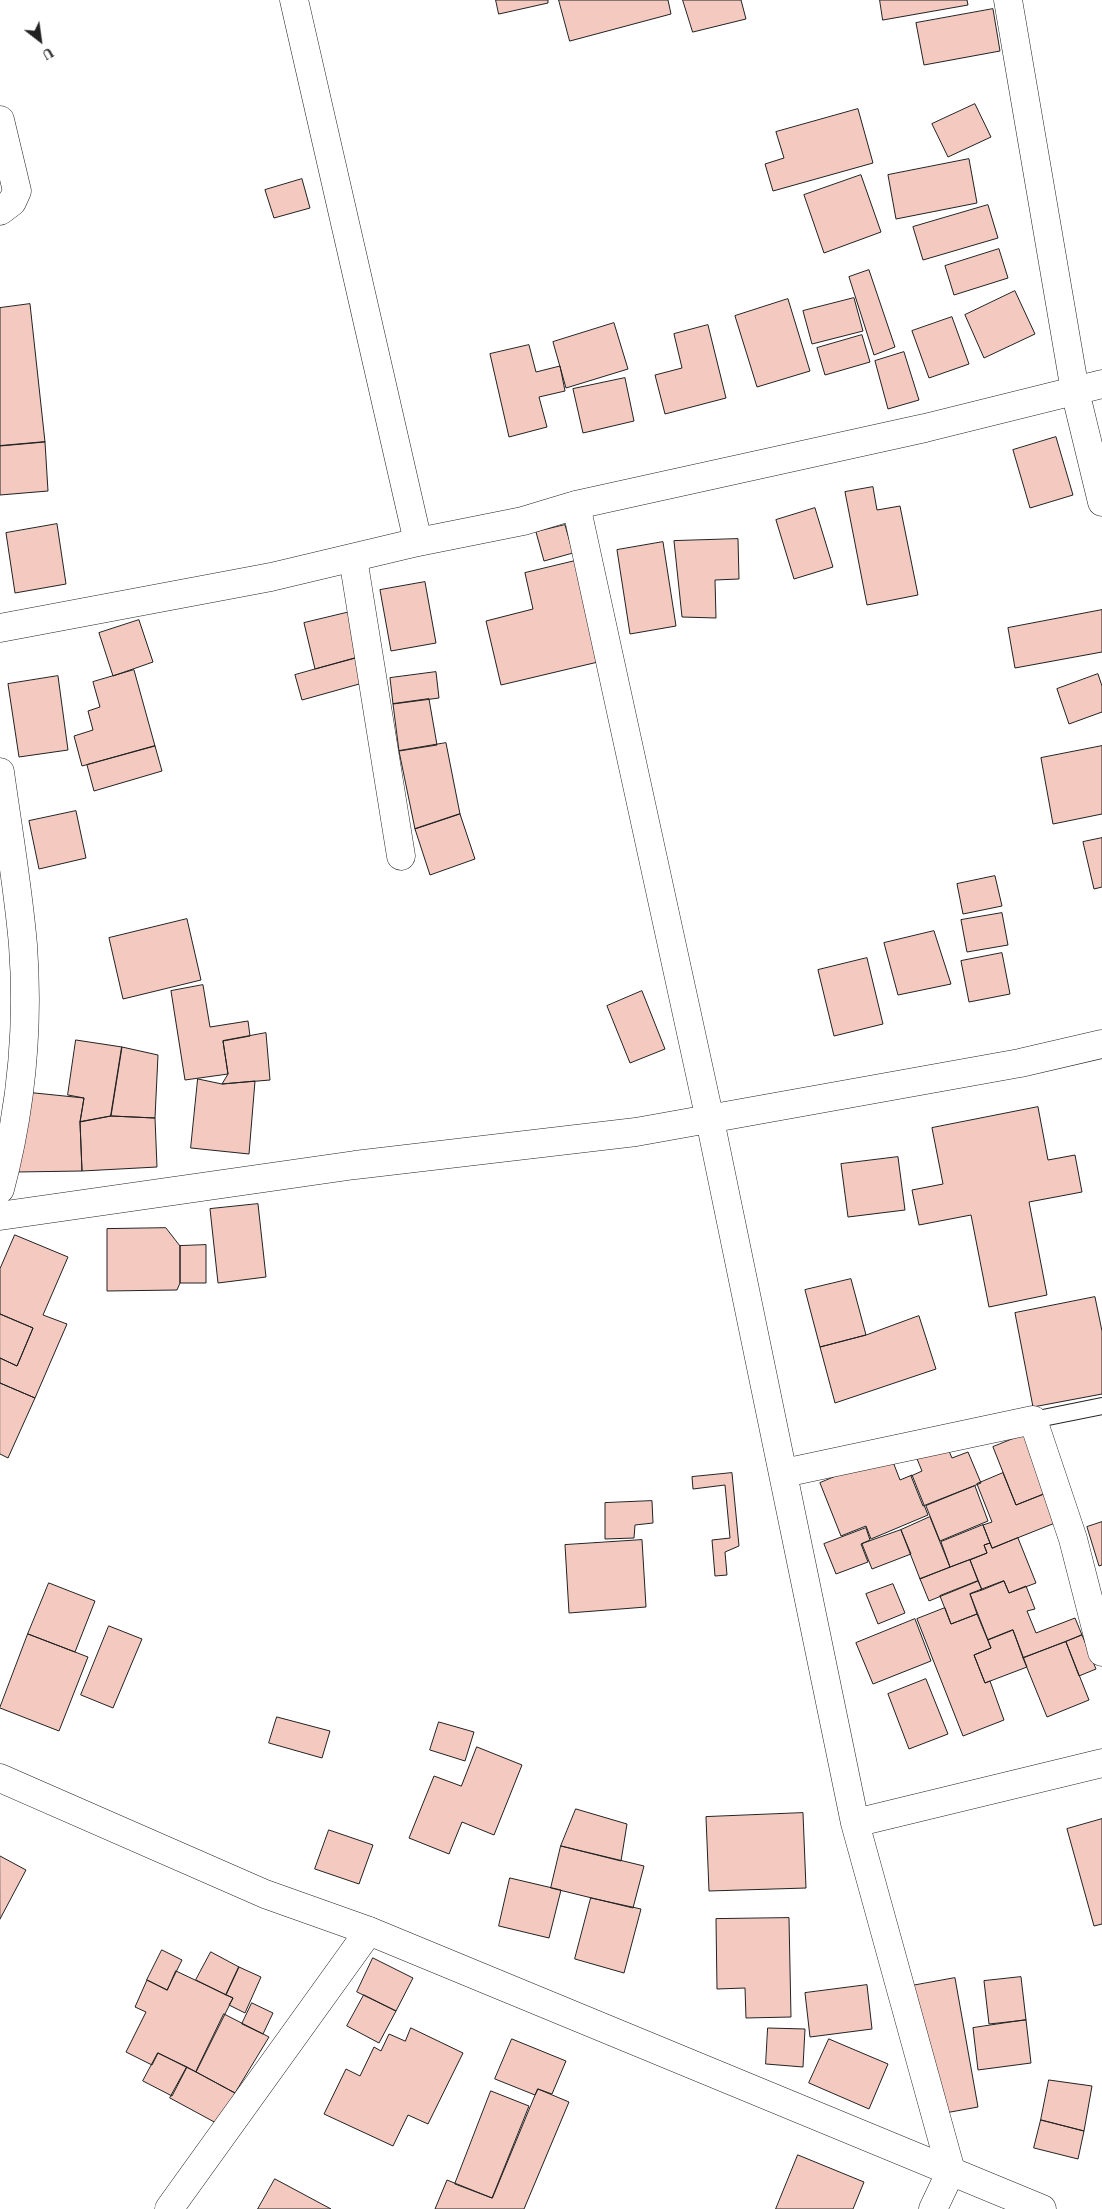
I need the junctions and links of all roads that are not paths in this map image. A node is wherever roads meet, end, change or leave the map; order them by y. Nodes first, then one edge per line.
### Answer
1 (294, 0) edge
2 (1008, 0) edge
3 (0, 120) edge
4 (0, 211) edge
5 (1102, 384) edge
6 (1075, 391) junction
7 (1102, 502) edge
8 (576, 505) junction
9 (418, 542) junction
10 (353, 558) junction
11 (0, 628) edge
12 (0, 772) edge
13 (401, 856) dead end
14 (1102, 1044) edge
15 (710, 1120) junction
16 (0, 1189) edge
17 (0, 1216) edge
18 (1102, 1406) edge
19 (1034, 1420) junction
20 (784, 1473) junction
21 (1102, 1652) edge
22 (1102, 1763) edge
23 (0, 1778) edge
24 (855, 1823) junction
25 (370, 1931) junction
26 (951, 2171) junction
27 (169, 2209) edge
28 (933, 2209) edge
29 (1042, 2209) edge

1 - 9 street
2 - 6 street
3 - 4 street
5 - 6 street
6 - 7 street
6 - 8 street
8 - 9 street
8 - 15 street
9 - 10 street
10 - 11 street
10 - 13 street
12 - 16 street
14 - 15 street
15 - 17 street
15 - 20 street
18 - 19 lane
19 - 20 street
19 - 21 street
20 - 24 street
22 - 24 street
23 - 25 street
24 - 26 street
25 - 26 street
25 - 27 street
26 - 28 street
26 - 29 street

